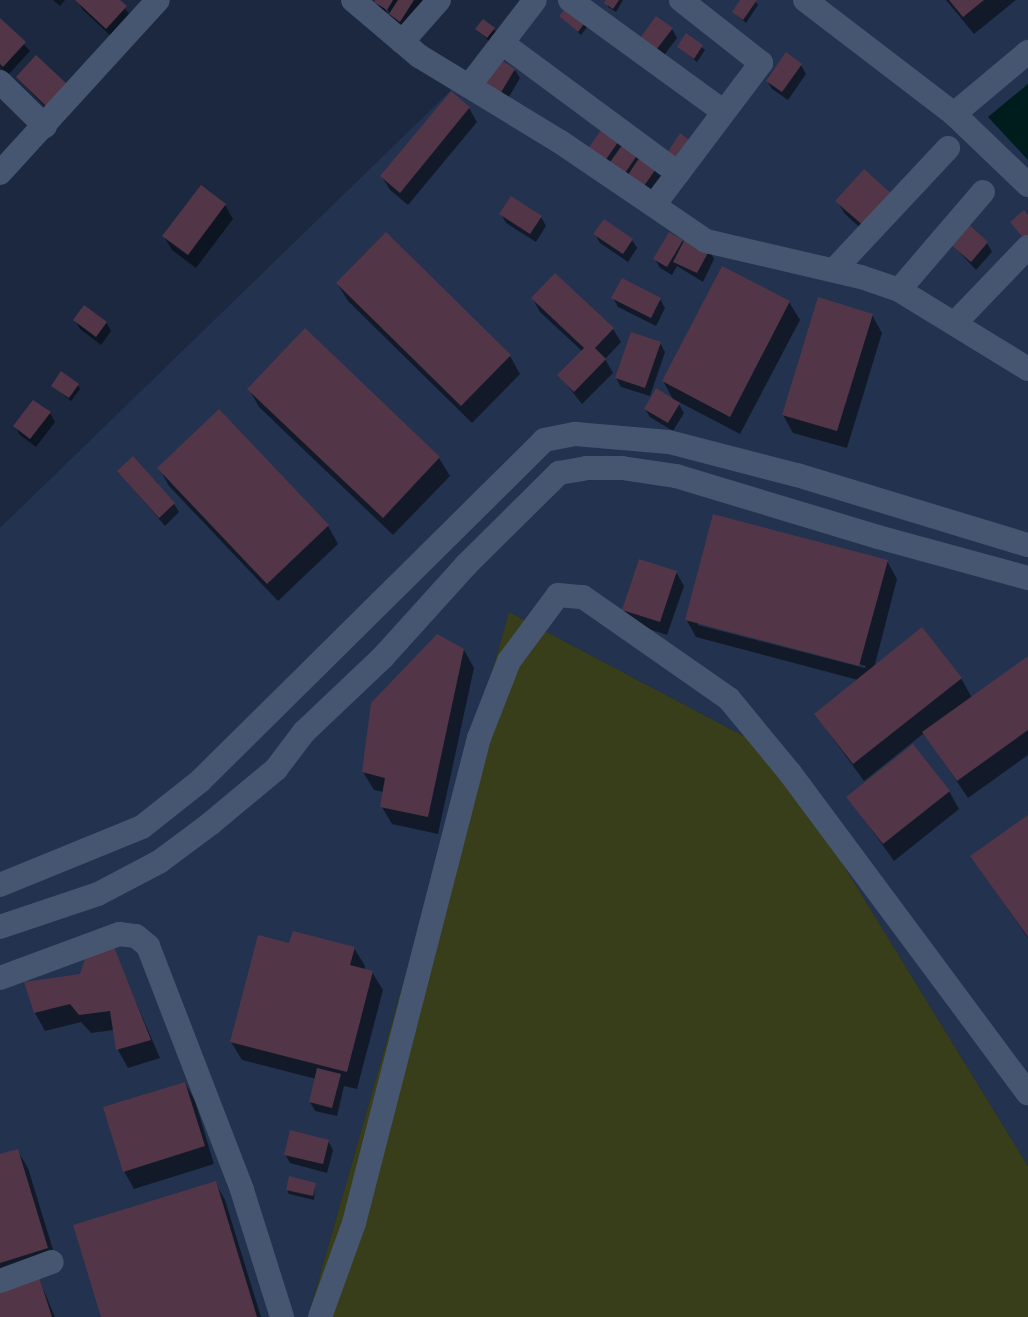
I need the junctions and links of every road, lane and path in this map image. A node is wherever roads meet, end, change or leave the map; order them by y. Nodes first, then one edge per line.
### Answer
1 (158, 0) edge
2 (352, 0) edge
3 (438, 0) edge
4 (535, 0) edge
5 (570, 0) edge
6 (681, 0) edge
7 (805, 0) edge
8 (402, 42) junction
9 (502, 43) junction
10 (1028, 52) edge
11 (0, 82) edge
12 (469, 86) junction
13 (724, 112) junction
14 (954, 114) junction
15 (45, 126) junction
16 (948, 148) dead end
17 (0, 173) edge
18 (678, 173) junction
19 (1028, 185) edge
20 (983, 192) dead end
21 (654, 205) junction
22 (1028, 247) edge
23 (834, 270) junction
24 (899, 290) junction
25 (956, 322) junction
26 (1028, 368) edge
27 (1028, 545) edge
28 (1028, 578) edge
29 (0, 886) edge
30 (0, 927) edge
31 (0, 978) edge
32 (1028, 1093) edge
33 (52, 1262) dead end
34 (0, 1281) edge
35 (282, 1317) edge
36 (320, 1317) edge

1 - 15 street
2 - 8 street
3 - 8 street
4 - 9 street
5 - 13 street
6 - 13 street
7 - 14 street
8 - 12 street
9 - 12 street
9 - 18 street
10 - 14 street
11 - 15 street
12 - 21 street
13 - 18 street
14 - 19 street
15 - 17 street
16 - 23 street
18 - 21 street
20 - 24 street
21 - 23 street
22 - 25 street
23 - 24 street
24 - 25 street
25 - 26 street
27 - 29 street
28 - 30 street
31 - 35 street
32 - 36 street
33 - 34 street

